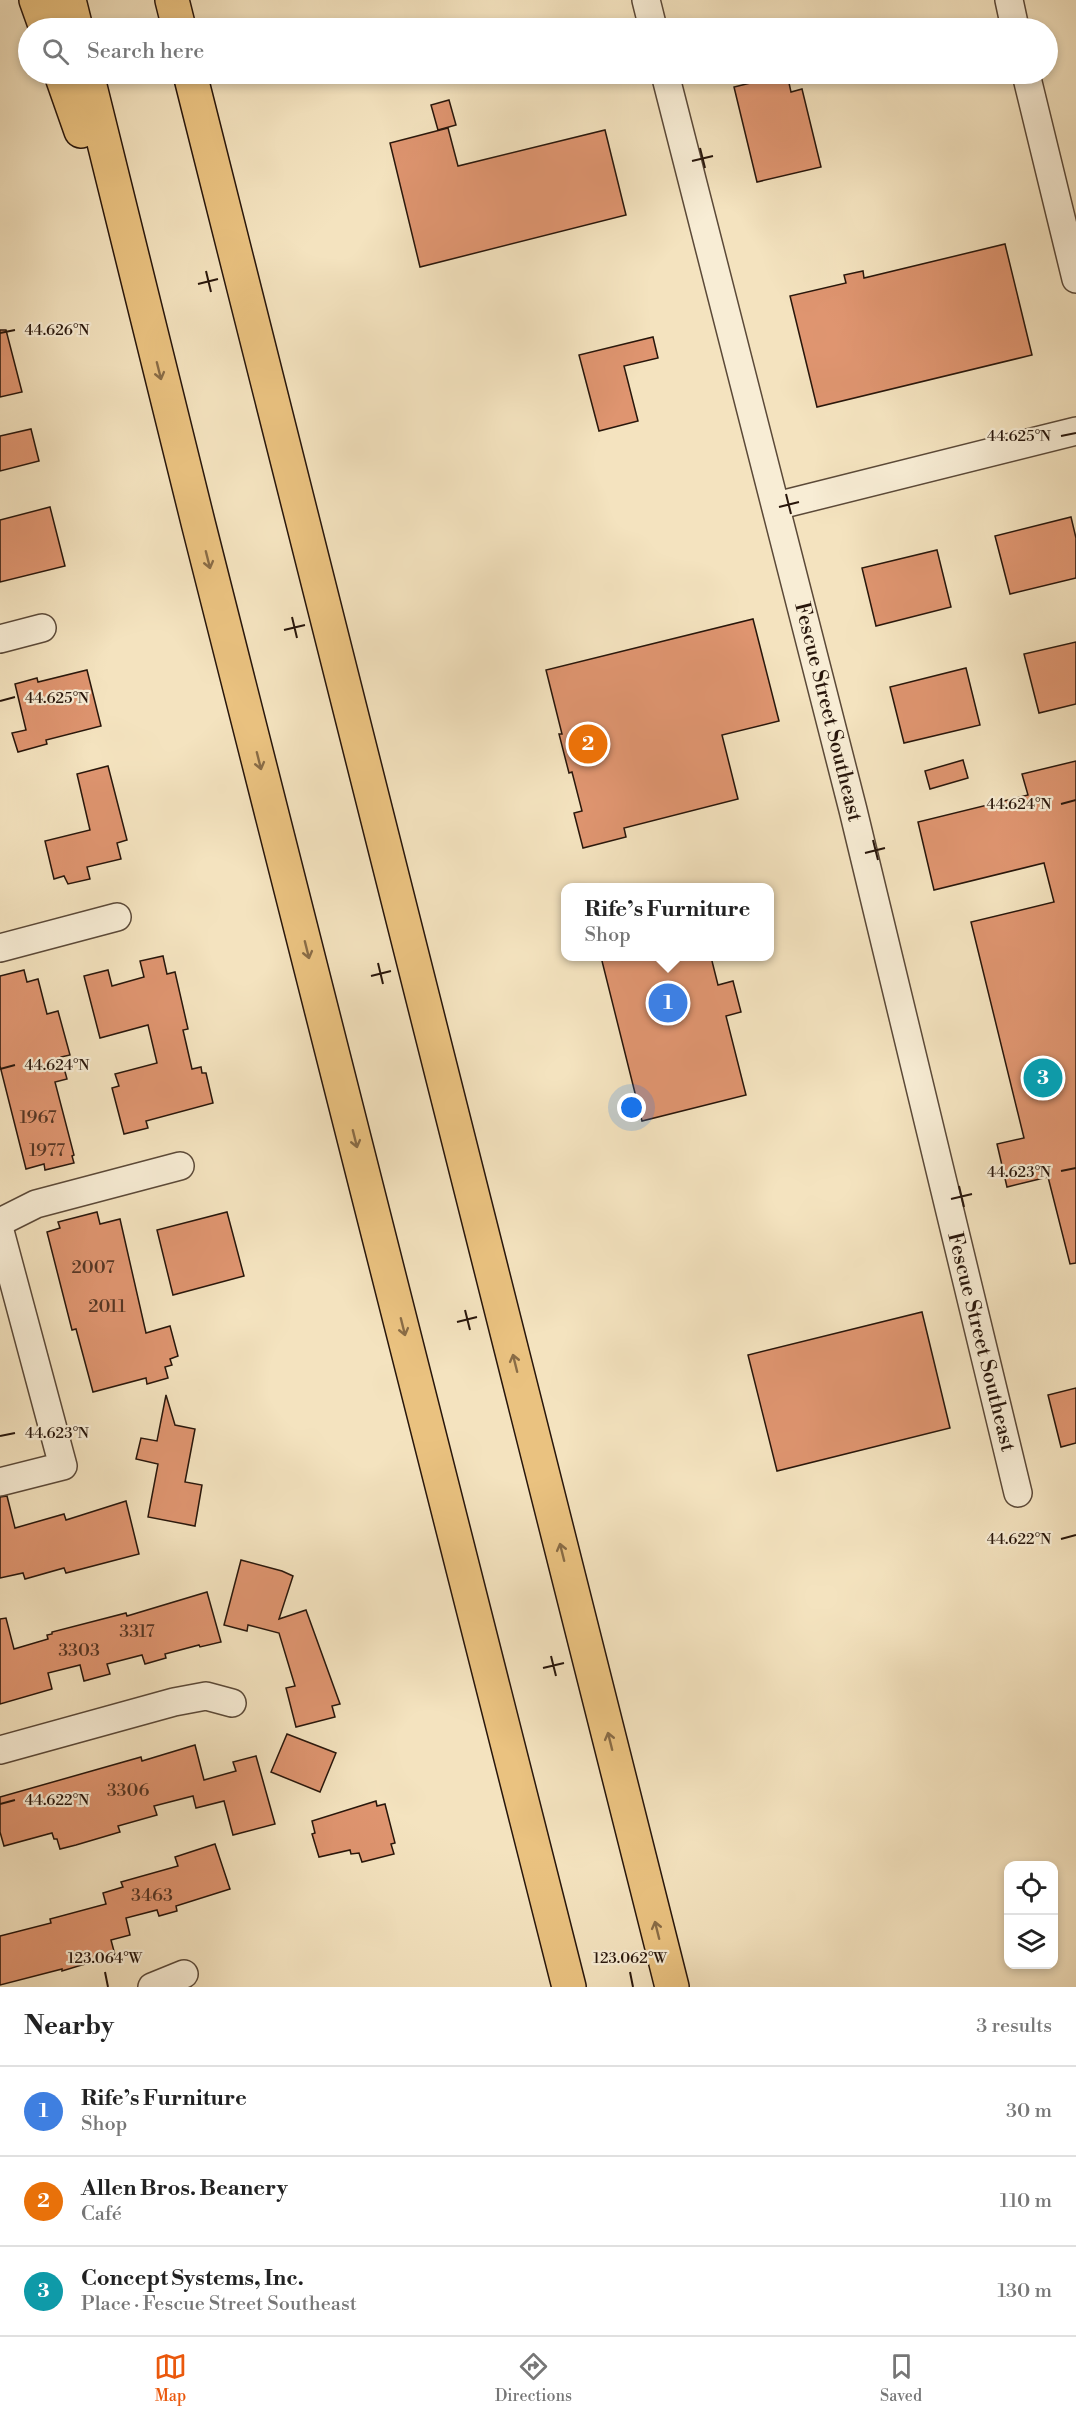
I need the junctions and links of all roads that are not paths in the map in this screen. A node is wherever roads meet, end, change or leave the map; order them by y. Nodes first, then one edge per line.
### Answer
1 (36, 0) edge
2 (69, 0) edge
3 (171, 0) edge
4 (646, 0) edge
5 (1009, 0) edge
6 (42, 18) edge
7 (74, 18) edge
8 (176, 18) edge
9 (650, 18) edge
10 (1014, 18) edge
11 (64, 84) edge
12 (89, 84) edge
13 (193, 84) edge
14 (668, 84) edge
15 (1028, 84) edge
16 (1076, 279) edge
17 (145, 314) junction
18 (1076, 430) edge
19 (776, 506) junction
20 (42, 628) dead end
21 (0, 639) edge
22 (117, 917) dead end
23 (0, 948) edge
24 (180, 1166) dead end
25 (0, 1222) edge
26 (0, 1232) edge
27 (0, 1482) edge
28 (1018, 1493) dead end
29 (232, 1703) dead end
30 (0, 1750) edge
31 (184, 1974) dead end
32 (152, 1987) edge
33 (569, 1987) edge
34 (672, 1987) edge

1 - 6 highway
2 - 7 highway
3 - 8 highway
4 - 9 street
5 - 10 street
11 - 17 highway
12 - 17 highway
34 -> 13 highway
14 - 19 street, Fescue Street Southeast
15 - 16 street
17 -> 33 highway
18 - 19 street
19 - 28 street, Fescue Street Southeast
20 - 21 street
22 - 23 street
24 - 25 street
26 - 27 street
29 - 30 street
31 - 32 street

